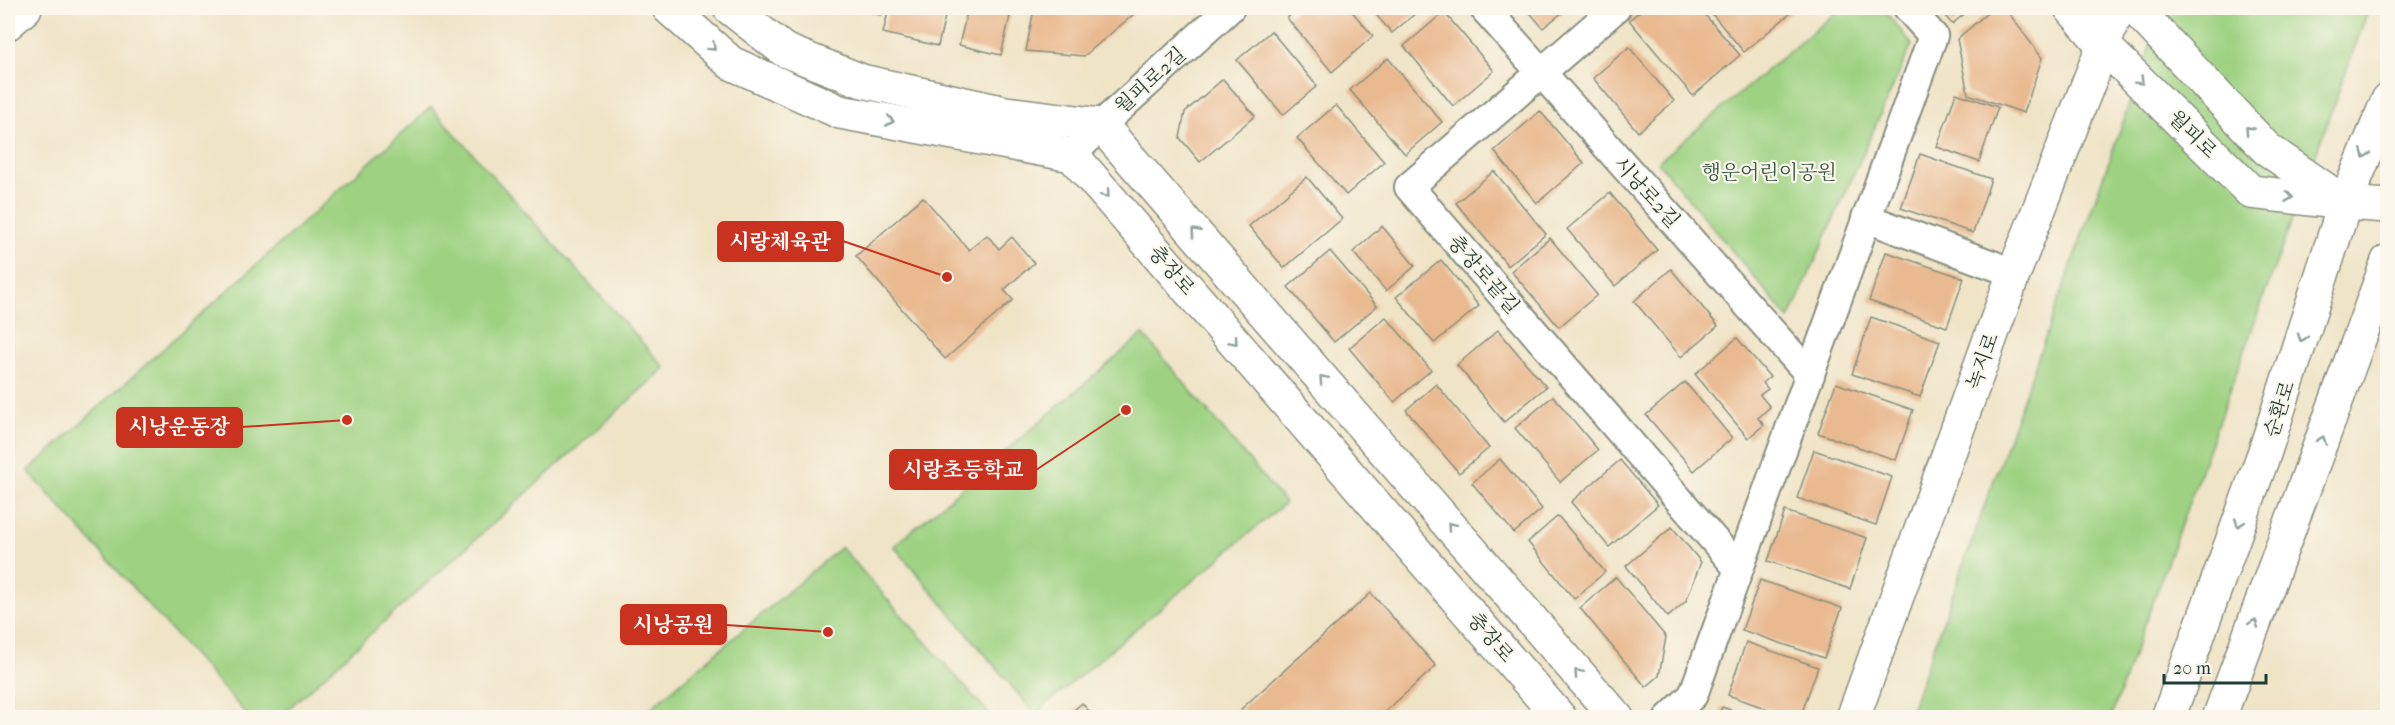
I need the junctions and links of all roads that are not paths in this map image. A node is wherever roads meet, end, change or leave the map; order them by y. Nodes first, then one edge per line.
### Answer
1 (25, 8) edge
2 (669, 8) edge
3 (730, 8) edge
4 (1230, 8) edge
5 (1484, 8) edge
6 (1616, 8) edge
7 (1908, 8) edge
8 (2071, 8) edge
9 (2118, 8) edge
10 (2135, 8) edge
11 (8, 23) edge
12 (2102, 44) junction
13 (1541, 73) junction
14 (2388, 100) edge
15 (1101, 125) junction
16 (1072, 155) junction
17 (2345, 203) junction
18 (2388, 206) edge
19 (1866, 218) junction
20 (2388, 261) edge
21 (2014, 273) junction
22 (1810, 375) junction
23 (1738, 568) junction
24 (1560, 717) edge
25 (1617, 717) edge
26 (1669, 717) edge
27 (1853, 717) edge
28 (2168, 717) edge
29 (2219, 717) edge

1 - 11 street
2 -> 16 street
3 - 15 street
4 - 15 street, 월피로2길
5 - 13 street, 시낭로2길
6 - 13 street, 충장로끝길
7 - 19 street
8 - 12 street, 월피로
9 - 12 street, 녹지로
17 -> 10 street
12 -> 17 street, 월피로
12 - 21 street, 녹지로
13 - 22 street, 시낭로2길
13 - 23 street, 충장로끝길
14 -> 17 street, 순환로
15 - 16 street, 월피로2길
25 -> 15 street
16 -> 24 street, 충장로
17 - 18 street, 월피로
17 -> 28 street, 순환로
19 - 21 street
19 - 22 street
29 -> 20 street
21 - 27 street, 녹지로
22 - 23 street
23 - 26 street

